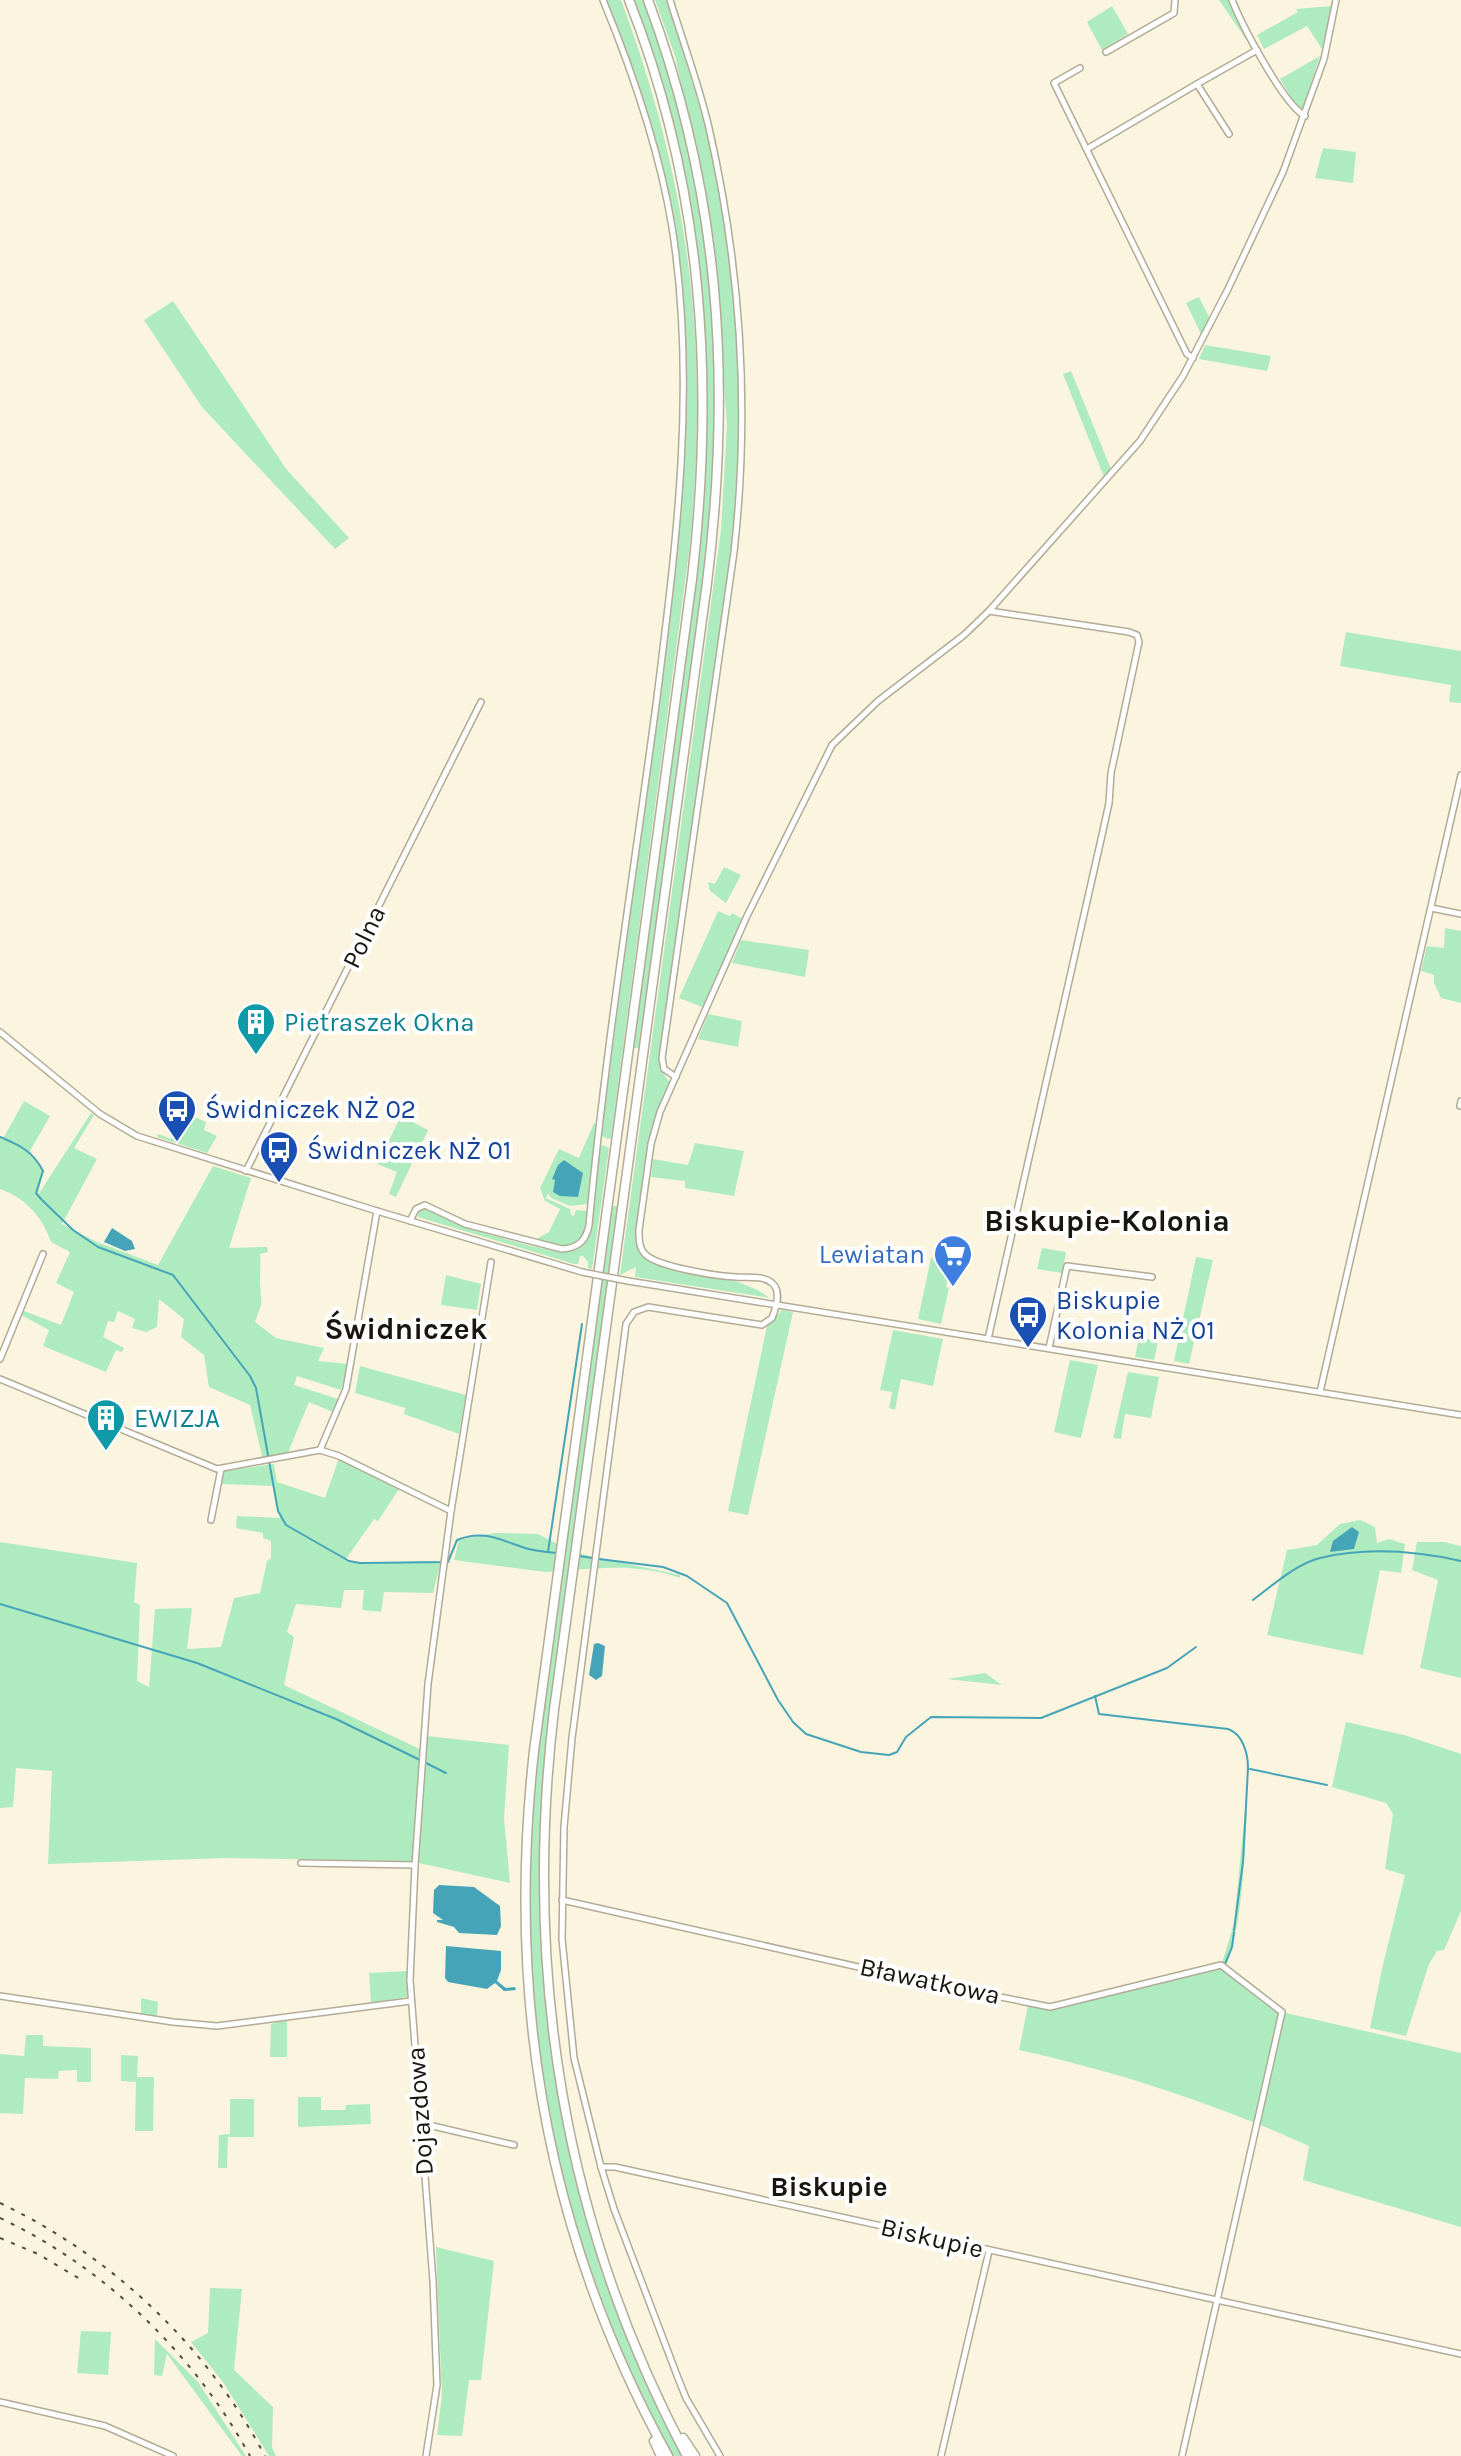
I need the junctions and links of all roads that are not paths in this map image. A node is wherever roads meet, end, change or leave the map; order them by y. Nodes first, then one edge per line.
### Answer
1 (603, 0) edge
2 (629, 0) edge
3 (648, 0) edge
4 (670, 0) edge
5 (1175, 0) edge
6 (1232, 0) edge
7 (1336, 0) edge
8 (1257, 50) junction
9 (1106, 52) dead end
10 (1080, 68) dead end
11 (1197, 84) junction
12 (1305, 116) junction
13 (1229, 134) dead end
14 (1087, 149) junction
15 (1193, 358) junction
16 (989, 611) junction
17 (481, 702) dead end
18 (1461, 775) edge
19 (1431, 908) junction
20 (1461, 914) edge
21 (0, 1032) edge
22 (676, 1077) junction
23 (246, 1171) junction
24 (377, 1211) junction
25 (410, 1221) junction
26 (43, 1254) dead end
27 (491, 1262) dead end
28 (1152, 1277) dead end
29 (776, 1304) junction
30 (988, 1339) junction
31 (1049, 1348) junction
32 (0, 1359) edge
33 (0, 1379) edge
34 (1320, 1392) junction
35 (1461, 1415) edge
36 (320, 1450) junction
37 (221, 1469) junction
38 (451, 1511) junction
39 (211, 1520) dead end
40 (301, 1863) dead end
41 (415, 1865) junction
42 (562, 1900) junction
43 (0, 1996) edge
44 (411, 2001) junction
45 (420, 2123) junction
46 (514, 2145) dead end
47 (601, 2167) junction
48 (989, 2251) junction
49 (1217, 2302) junction
50 (1461, 2354) edge
51 (631, 2385) junction
52 (0, 2402) edge
53 (666, 2415) junction
54 (173, 2456) edge
55 (426, 2456) edge
56 (661, 2456) edge
57 (668, 2456) edge
58 (687, 2456) edge
59 (695, 2456) edge
60 (720, 2456) edge
61 (941, 2456) edge
62 (1182, 2456) edge

1 - 25 street
2 - 51 highway
3 - 53 highway
4 - 22 street
5 - 9 street
6 - 8 street
7 - 12 street
8 - 11 street
8 - 12 street
10 - 14 street
11 - 13 street
11 - 14 street
12 - 15 street
14 - 15 street
15 - 16 street
16 - 22 street
16 - 30 street
17 - 23 street, Polna
18 - 19 street
19 - 20 street
19 - 34 street
21 - 23 street
22 - 29 street
23 - 24 street
24 - 25 street
24 - 36 street
25 - 29 street, bridge
26 - 32 street
27 - 38 street, Dojazdowa
28 - 31 street
29 - 30 street
29 - 42 street
30 - 31 street
31 - 34 street
33 - 37 street
34 - 35 street
36 - 37 street
36 - 38 street
37 - 39 street
38 - 41 street, Dojazdowa
40 - 41 street
41 - 44 street, Dojazdowa
42 - 47 street
42 - 49 street, Bławatkowa
43 - 44 street
44 - 45 street, Dojazdowa
45 - 46 street
45 - 55 street, Dojazdowa
47 - 48 street, Biskupie
47 - 60 street
48 - 49 street, Biskupie
48 - 61 street
49 - 50 street, Biskupie
49 - 62 street
51 - 56 highway
51 - 57 highway
52 - 54 street
53 - 58 highway
53 - 59 highway

